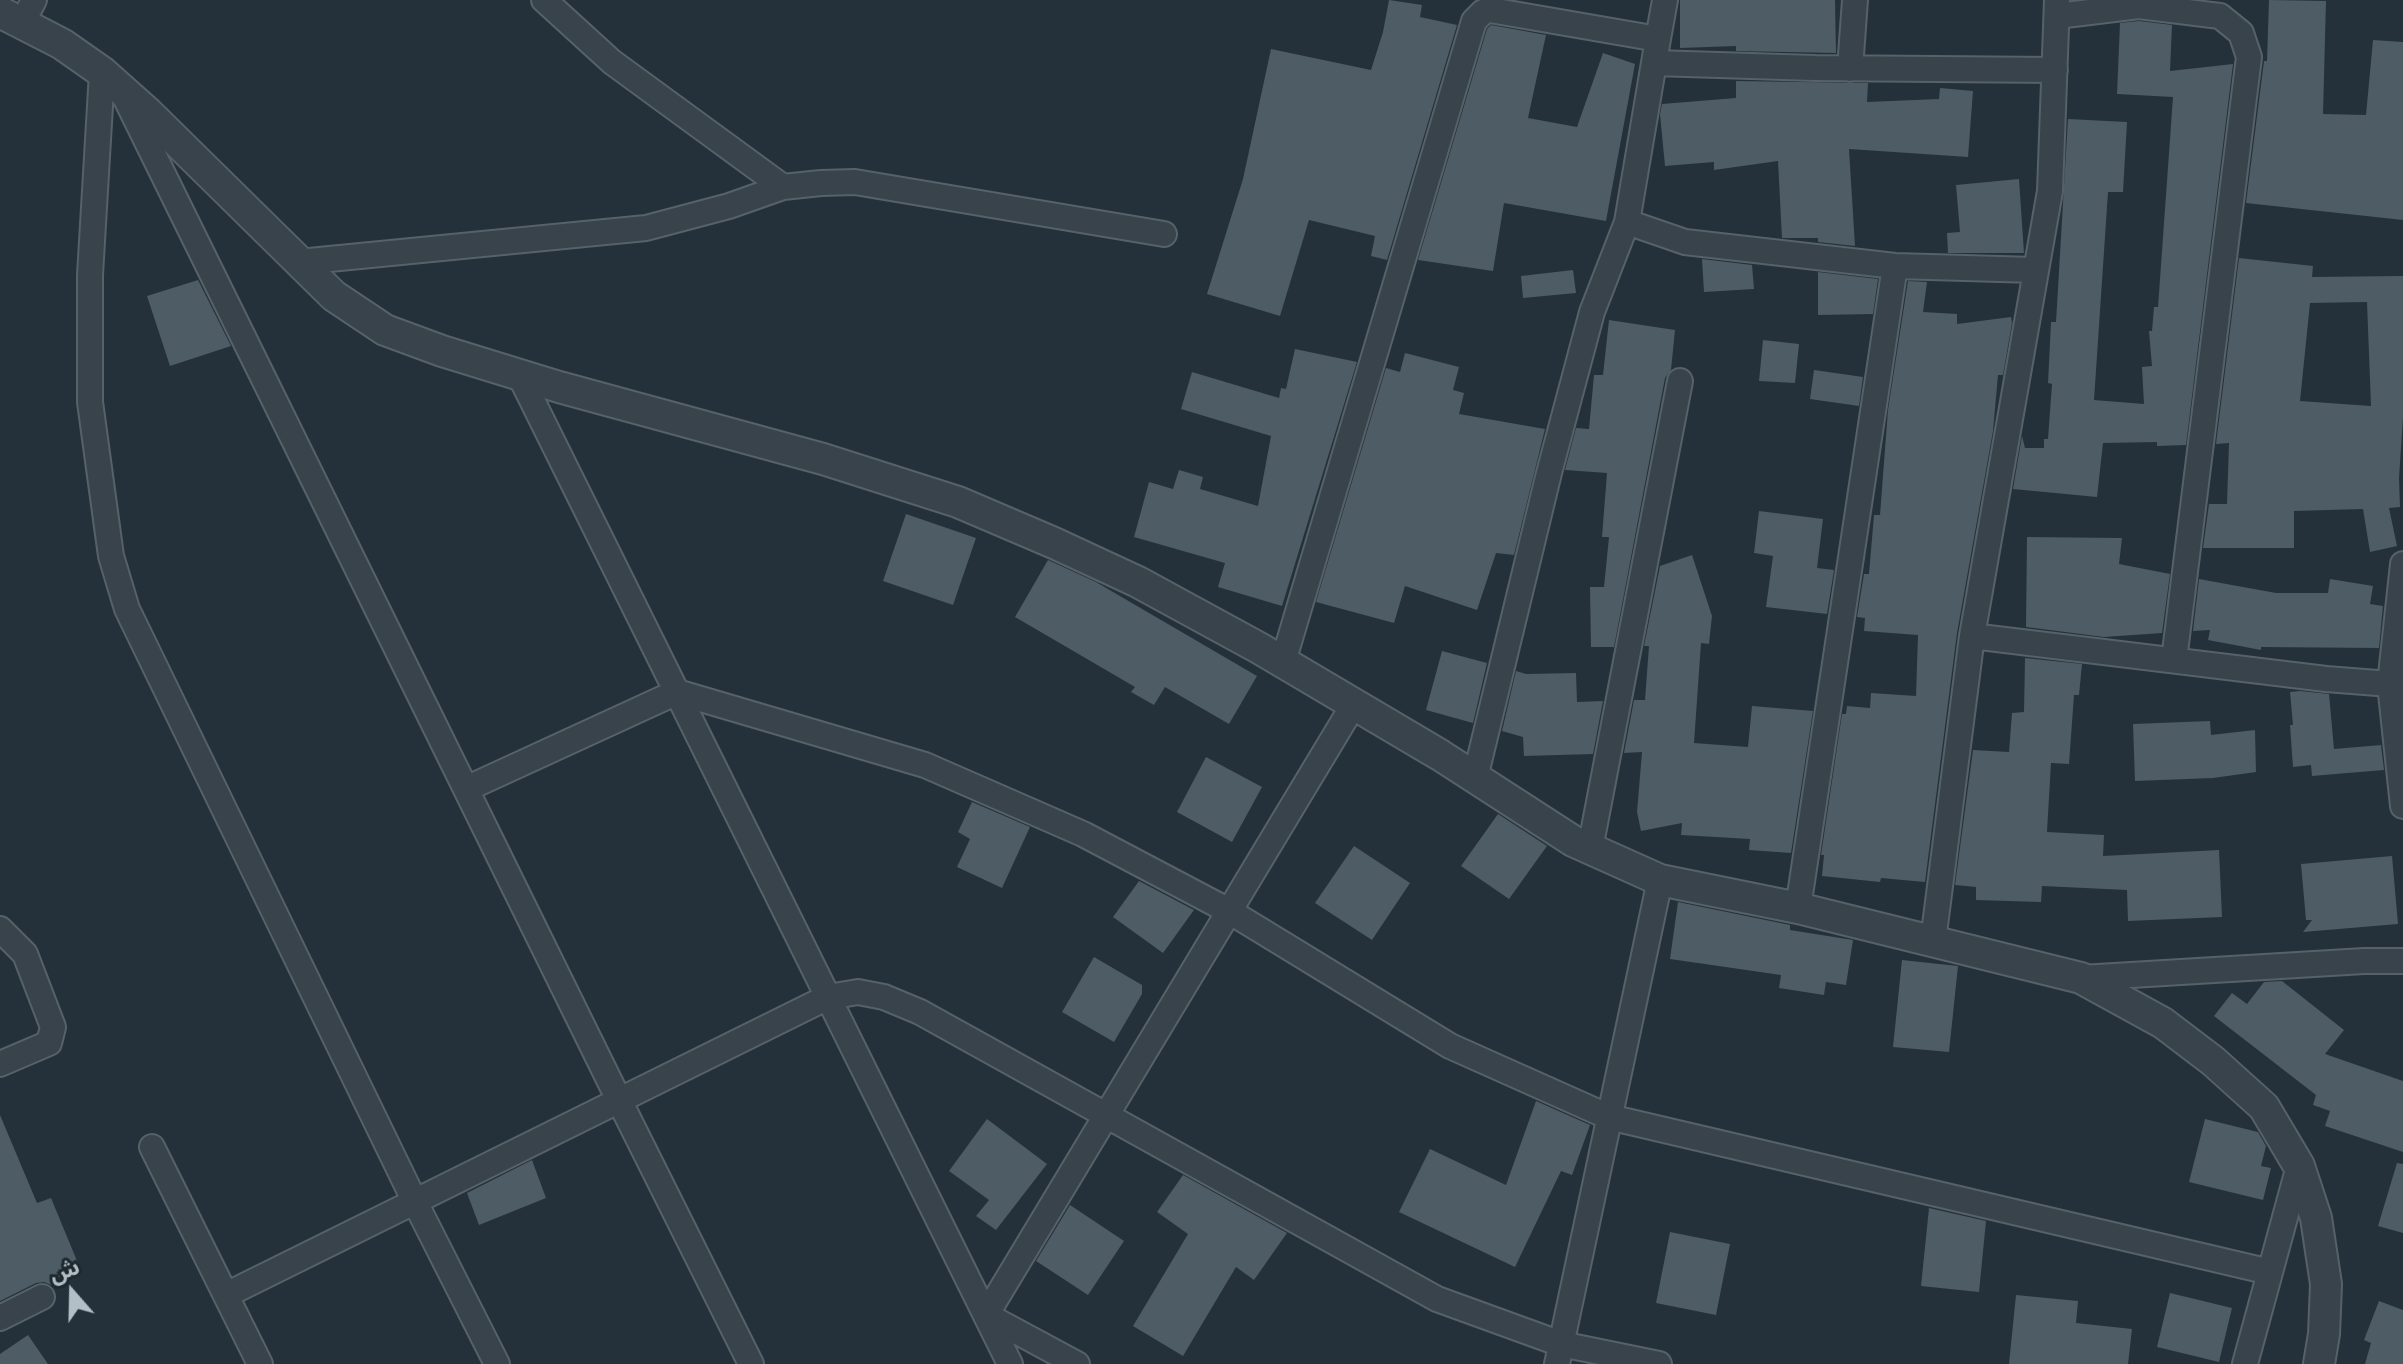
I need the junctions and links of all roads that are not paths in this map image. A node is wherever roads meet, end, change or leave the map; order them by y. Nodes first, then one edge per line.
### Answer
1 (544, 0) edge
2 (1665, 0) edge
3 (1855, 0) edge
4 (2057, 8) edge
5 (19, 12) edge
6 (1656, 51) junction
7 (1850, 69) junction
8 (2055, 70) junction
9 (112, 81) junction
10 (783, 187) junction
11 (1627, 222) junction
12 (1164, 234) dead end
13 (299, 262) junction
14 (1895, 266) junction
15 (2035, 270) junction
16 (520, 376) junction
17 (1680, 381) dead end
18 (2403, 564) edge
19 (1972, 636) junction
20 (2174, 660) junction
21 (1283, 662) junction
22 (2396, 684) edge
23 (677, 692) junction
24 (1354, 704) junction
25 (1475, 778) junction
26 (466, 789) junction
27 (2403, 806) edge
28 (1590, 849) junction
29 (1660, 880) junction
30 (1798, 908) junction
31 (1229, 911) junction
32 (0, 929) edge
33 (1933, 941) junction
34 (2403, 961) edge
35 (2081, 978) junction
36 (828, 997) junction
37 (0, 1064) edge
38 (619, 1100) junction
39 (1105, 1115) junction
40 (1609, 1117) junction
41 (152, 1147) dead end
42 (2299, 1166) junction
43 (415, 1202) junction
44 (2270, 1272) junction
45 (226, 1295) junction
46 (42, 1297) dead end
47 (986, 1315) junction
48 (0, 1318) edge
49 (1559, 1354) edge
50 (260, 1364) edge
51 (497, 1364) edge
52 (751, 1364) edge
53 (1010, 1364) edge
54 (1077, 1364) edge
55 (1659, 1364) edge
56 (2245, 1364) edge
57 (2319, 1364) edge

1 - 10 street
2 - 6 street
3 - 7 street
4 - 8 street
4 - 20 street
5 - 9 street
6 - 7 street
6 - 11 street
6 - 21 street
7 - 8 street
8 - 15 street
9 - 13 street
9 - 26 street
9 - 43 street
10 - 12 street
10 - 13 street
11 - 14 street
11 - 25 street
13 - 16 street
14 - 15 street
14 - 30 street
15 - 19 street
16 - 21 street
16 - 23 street
17 - 28 street
18 - 22 street
19 - 20 street
19 - 33 street
20 - 22 street
21 - 24 street
22 - 27 street
23 - 26 street
23 - 31 street
23 - 36 street
24 - 25 street
24 - 31 street
25 - 28 street
26 - 38 street
28 - 29 street
29 - 30 street
29 - 40 street
30 - 33 street
31 - 39 street
31 - 40 street
32 - 37 street
33 - 35 street
34 - 35 street
35 - 42 street
36 - 38 street
36 - 39 street
36 - 47 street
38 - 43 street
38 - 52 street
39 - 47 street
39 - 49 street
40 - 44 street
40 - 49 street
41 - 45 street
42 - 44 street
42 - 57 street
43 - 45 street
43 - 51 street
44 - 56 street
45 - 50 street
46 - 48 street
47 - 53 street
47 - 54 street
49 - 55 street

